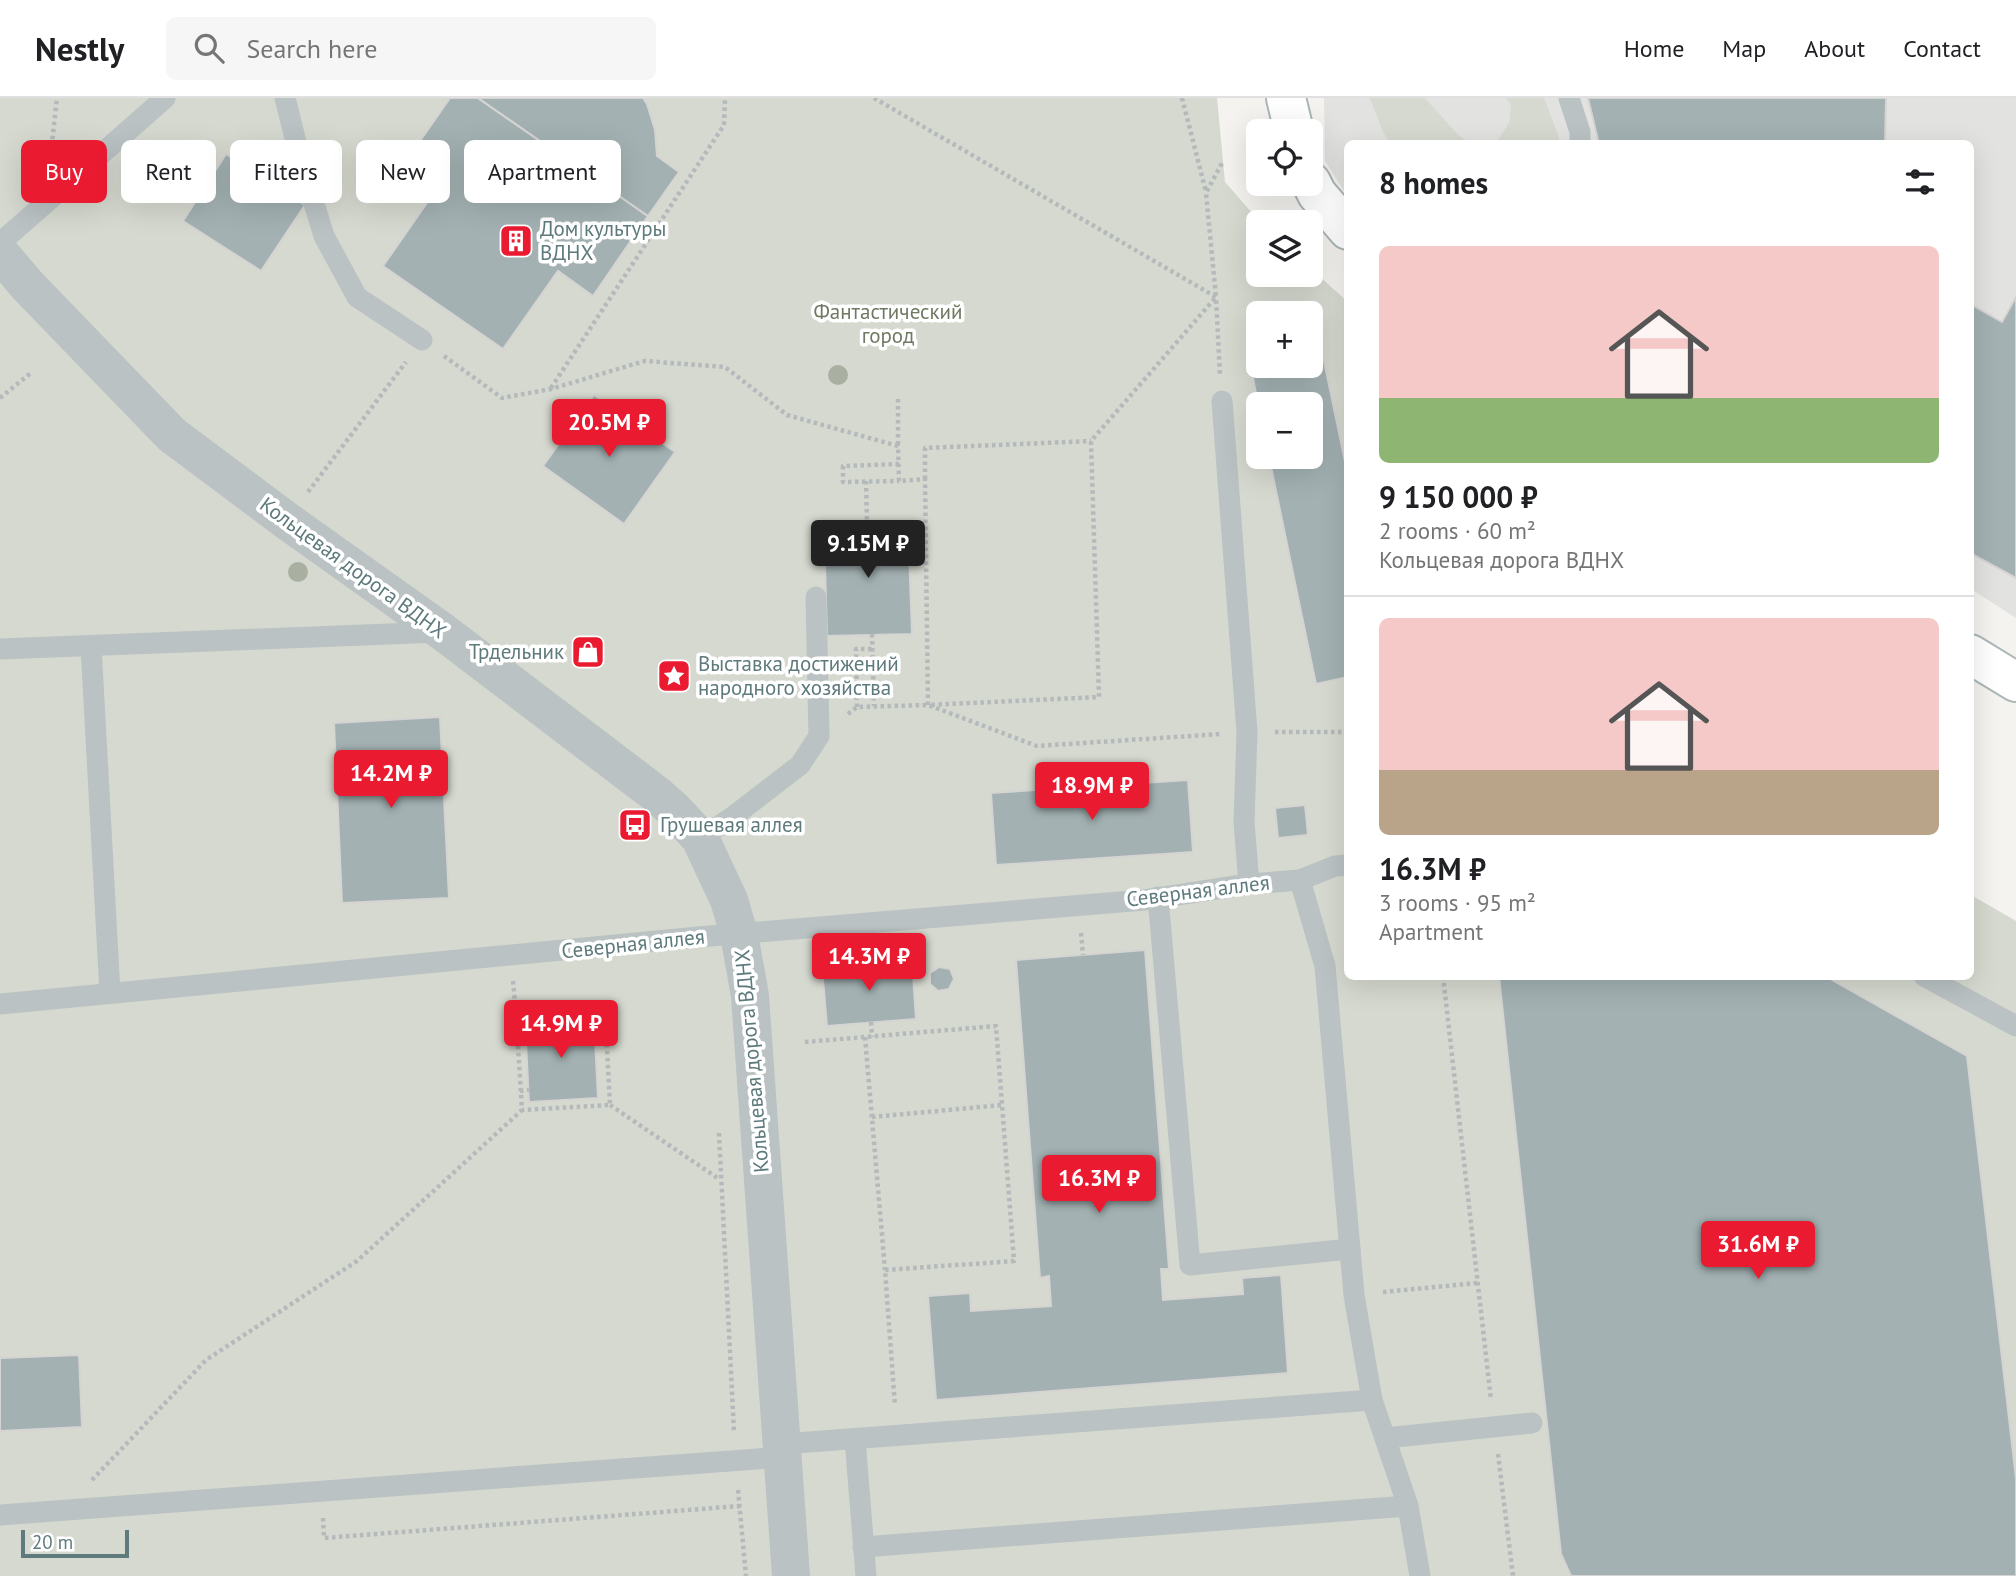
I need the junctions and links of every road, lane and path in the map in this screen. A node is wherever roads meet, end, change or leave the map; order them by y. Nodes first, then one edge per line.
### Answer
1 (57, 98) edge
2 (165, 98) edge
3 (285, 98) edge
4 (725, 98) edge
5 (874, 98) edge
6 (1182, 98) edge
7 (1286, 98) edge
8 (1569, 98) edge
9 (1291, 119) edge
10 (1580, 140) edge
11 (1223, 161) dead end
12 (1206, 192) junction
13 (1319, 196) edge
14 (44, 204) junction
15 (1344, 225) edge
16 (0, 243) edge
17 (0, 253) edge
18 (1216, 297) junction
19 (422, 340) junction
20 (32, 372) dead end
21 (551, 388) junction
22 (0, 398) edge
23 (898, 399) dead end
24 (1222, 401) joint
25 (1091, 441) junction
26 (898, 446) junction
27 (899, 464) junction
28 (925, 479) junction
29 (866, 481) junction
30 (899, 481) junction
31 (287, 521) junction
32 (867, 524) dead end
33 (817, 597) dead end
34 (443, 632) junction
35 (872, 634) dead end
36 (91, 646) junction
37 (0, 649) edge
38 (872, 649) junction
39 (1974, 656) edge
40 (2016, 682) edge
41 (928, 705) junction
42 (874, 706) junction
43 (857, 707) junction
44 (1247, 732) junction
45 (1344, 732) edge
46 (819, 736) junction
47 (700, 838) junction
48 (1344, 865) edge
49 (1300, 880) junction
50 (1248, 884) junction
51 (1158, 897) junction
52 (739, 934) junction
53 (1443, 980) edge
54 (1931, 980) edge
55 (110, 993) junction
56 (0, 1004) edge
57 (871, 1022) dead end
58 (2016, 1026) edge
59 (606, 1031) junction
60 (594, 1032) dead end
61 (864, 1037) junction
62 (872, 1037) junction
63 (805, 1042) dead end
64 (528, 1090) dead end
65 (520, 1091) junction
66 (610, 1105) junction
67 (1002, 1105) junction
68 (522, 1110) junction
69 (872, 1116) junction
70 (719, 1124) dead end
71 (720, 1180) junction
72 (765, 1211) junction
73 (1350, 1249) junction
74 (885, 1270) junction
75 (1477, 1283) junction
76 (1354, 1295) junction
77 (1372, 1400) junction
78 (1532, 1423) dead end
79 (1494, 1427) junction
80 (898, 1435) junction
81 (1385, 1438) junction
82 (855, 1439) junction
83 (783, 1450) junction
84 (736, 1461) junction
85 (321, 1492) junction
86 (740, 1506) junction
87 (1408, 1506) junction
88 (62, 1511) junction
89 (0, 1515) edge
90 (863, 1547) junction
91 (746, 1576) edge
92 (791, 1576) edge
93 (866, 1576) edge
94 (1420, 1576) edge
95 (1513, 1576) edge

1 - 14 path
2 - 14 lane
3 - 19 lane
4 - 21 path
5 - 18 path
6 - 12 path
7 - 9 main road
8 - 10 lane
11 - 12 path
12 - 18 path
13 - 15 main road
14 - 16 lane
17 - 31 street, Кольцевая дорога ВДНХ
18 - 24 path
18 - 25 path
19 - 21 path
19 - 31 path
20 - 22 path
21 - 26 path
23 - 26 path
24 - 44 lane
25 - 28 path
25 - 41 path
26 - 27 path
27 - 29 path
27 - 30 path
28 - 30 path
28 - 41 path
29 - 30 path
29 - 32 path
31 - 34 street, Кольцевая дорога ВДНХ
33 - 46 lane
34 - 36 lane
34 - 47 street, Кольцевая дорога ВДНХ
35 - 38 path
36 - 37 lane
36 - 55 lane
38 - 42 path
38 - 43 path
39 - 40 main road
41 - 42 path
41 - 44 path
42 - 43 path
43 - 46 path
44 - 45 path
44 - 50 lane
46 - 47 lane
47 - 52 street, Кольцевая дорога ВДНХ
48 - 49 lane, Северная аллея
49 - 50 lane, Северная аллея
49 - 73 lane
50 - 51 lane, Северная аллея
51 - 52 lane, Северная аллея
51 - 73 lane
52 - 55 lane, Северная аллея
52 - 72 street, Кольцевая дорога ВДНХ
53 - 75 path
54 - 58 lane
55 - 56 lane, Северная аллея
57 - 62 path
59 - 60 path
59 - 65 path
59 - 66 path
61 - 62 path
61 - 63 path
61 - 69 path
62 - 67 path
64 - 65 path
65 - 68 path
66 - 68 path
66 - 71 path
67 - 69 path
67 - 74 path
68 - 88 path
69 - 74 path
70 - 71 path
71 - 72 path
71 - 84 path
72 - 83 street, Кольцевая дорога ВДНХ
73 - 76 lane
74 - 80 path
75 - 76 path
75 - 79 path
76 - 77 lane
77 - 80 lane
77 - 81 lane
78 - 79 lane
79 - 81 lane
79 - 95 path
80 - 82 lane
81 - 87 lane
82 - 83 lane
82 - 90 lane
83 - 84 lane
83 - 92 street, Кольцевая дорога ВДНХ
84 - 85 lane
84 - 86 path
85 - 86 path
85 - 88 lane
86 - 91 path
87 - 90 lane
87 - 94 lane
88 - 89 lane
90 - 93 lane

